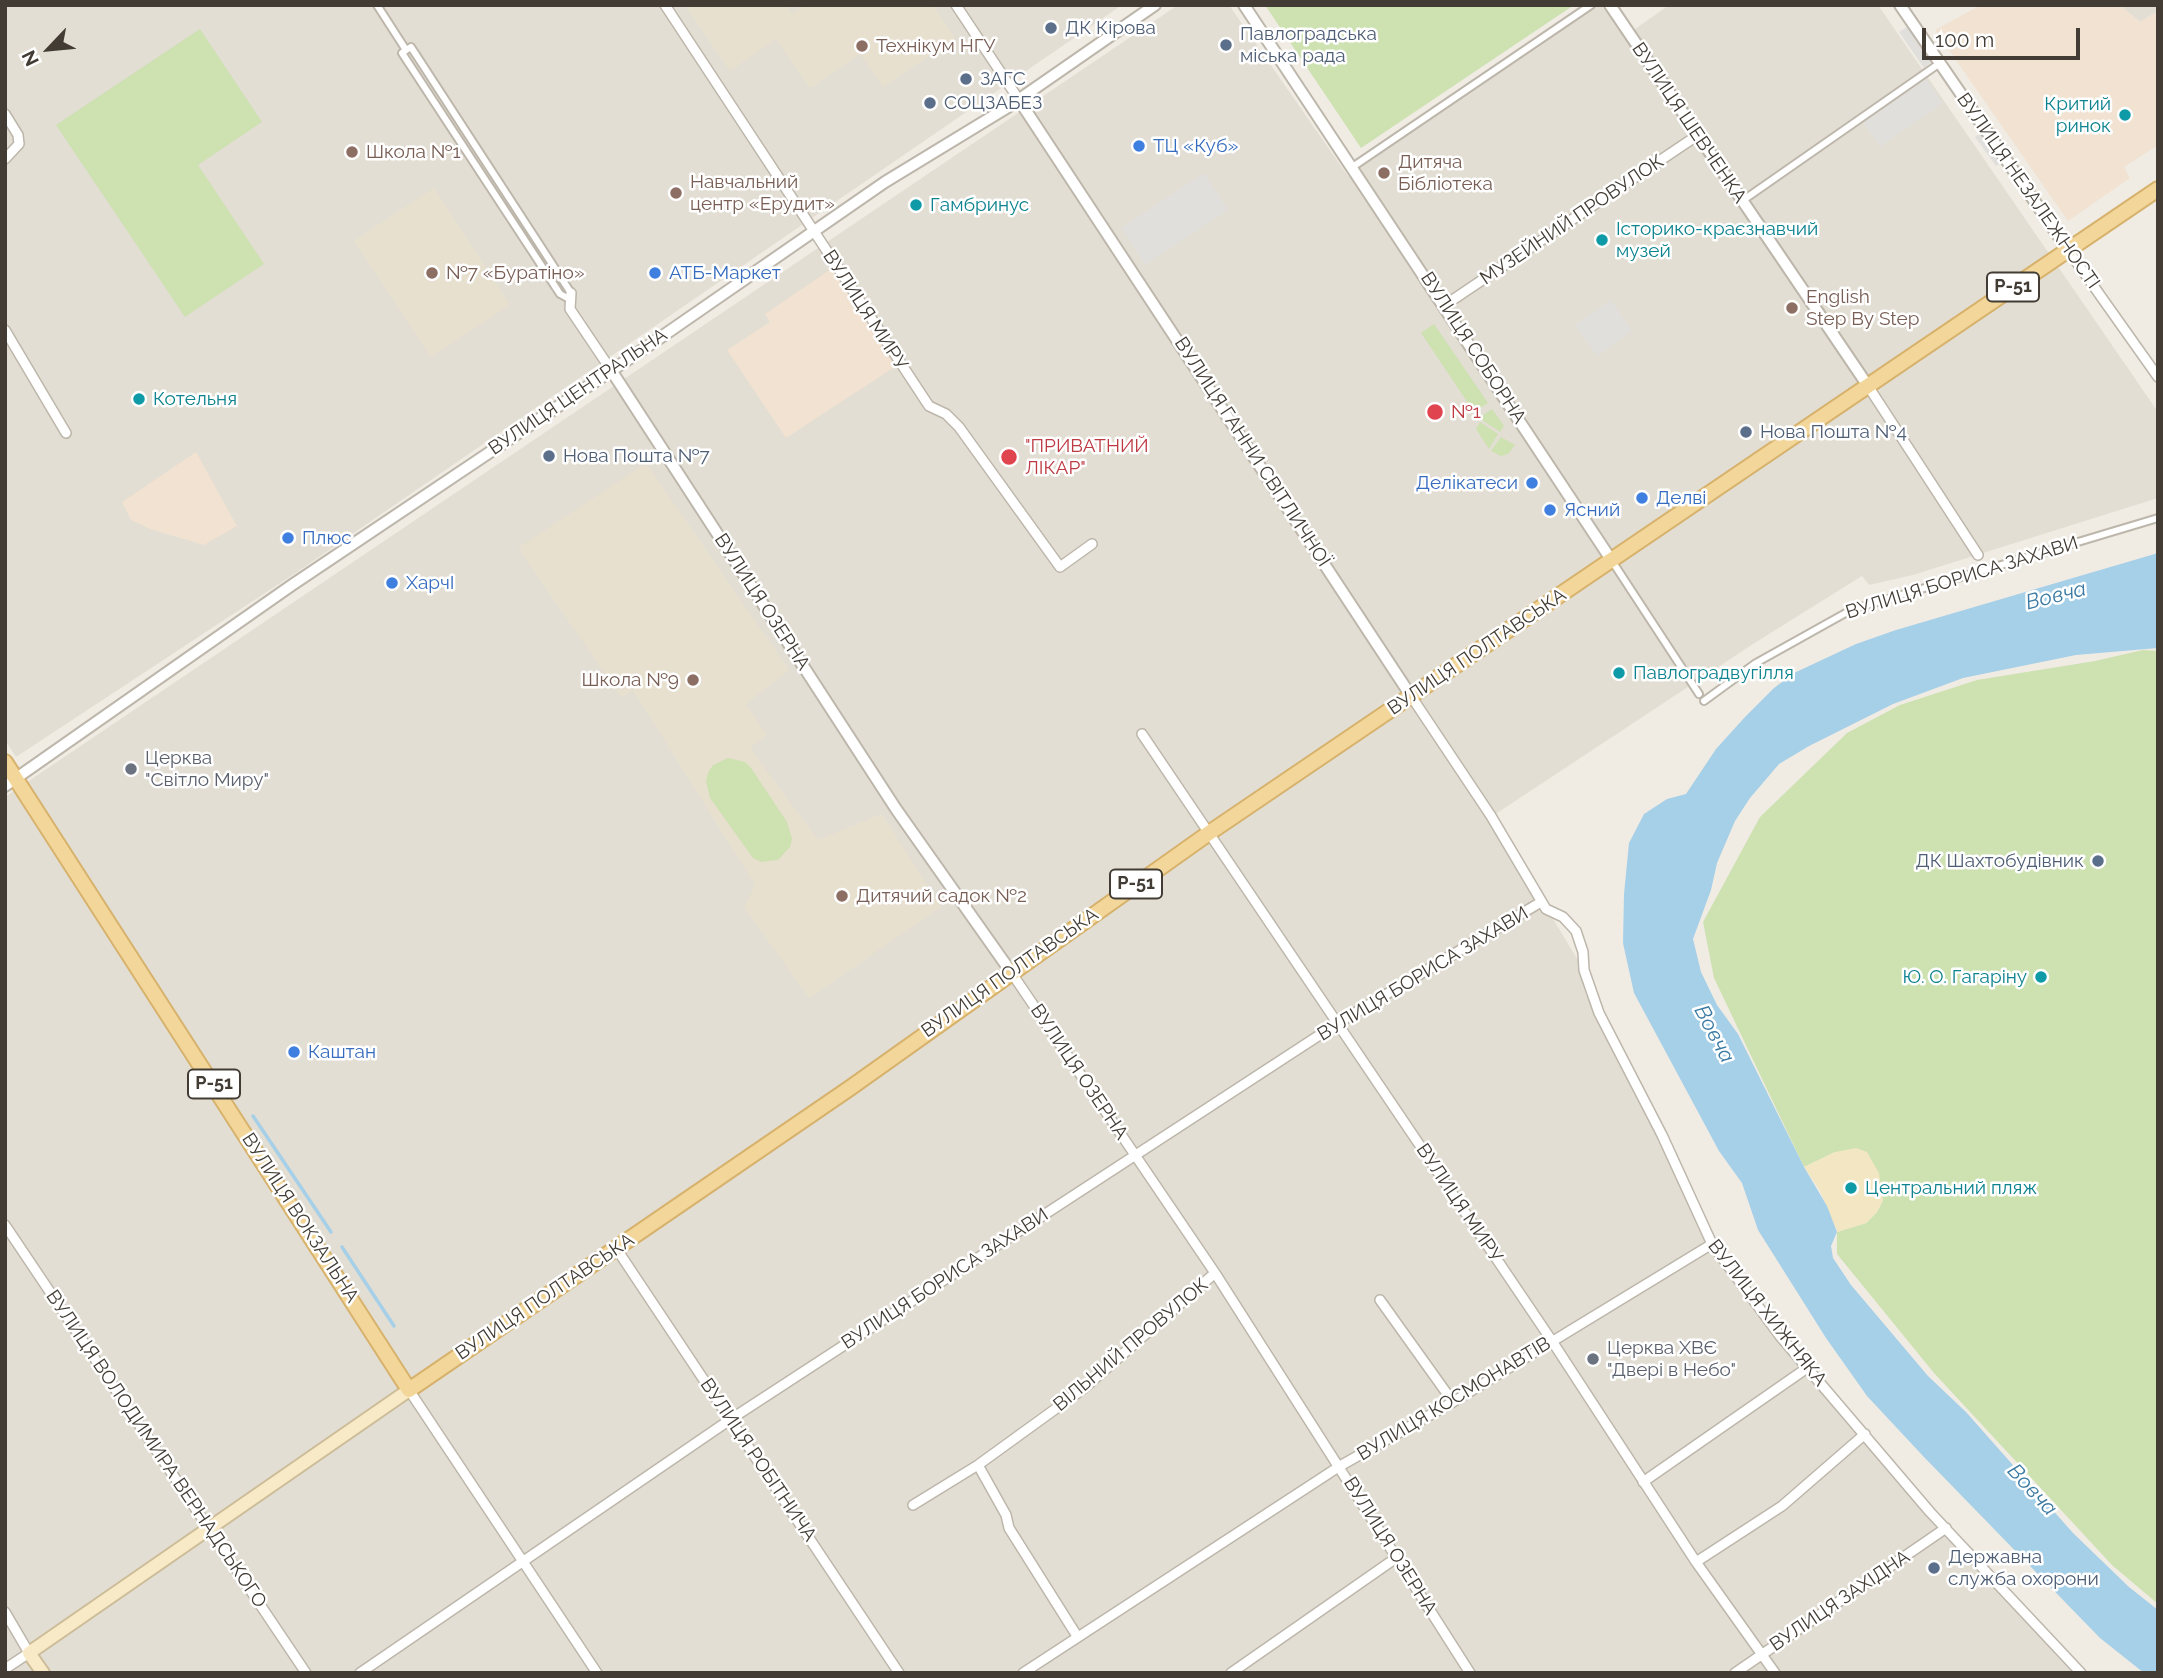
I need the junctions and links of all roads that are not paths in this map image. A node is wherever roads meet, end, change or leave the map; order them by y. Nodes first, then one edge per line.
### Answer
1 (377, 5) edge
2 (665, 5) edge
3 (956, 5) edge
4 (1155, 5) edge
5 (1244, 5) edge
6 (1591, 5) edge
7 (1610, 5) edge
8 (1900, 5) edge
9 (406, 50) junction
10 (1940, 63) junction
11 (1019, 100) junction
12 (5, 114) edge
13 (1698, 135) junction
14 (5, 159) edge
15 (1354, 166) junction
16 (2158, 189) edge
17 (1742, 201) junction
18 (813, 231) junction
19 (2068, 250) junction
20 (570, 296) junction
21 (1445, 305) junction
22 (5, 330) edge
23 (611, 370) junction
24 (2158, 377) edge
25 (1868, 386) junction
26 (66, 433) dead end
27 (2158, 518) edge
28 (1092, 544) dead end
29 (1978, 555) dead end
30 (1612, 561) junction
31 (1699, 694) dead end
32 (1411, 696) junction
33 (1704, 701) dead end
34 (1142, 734) dead end
35 (5, 762) edge
36 (11, 783) edge
37 (1209, 833) junction
38 (1541, 902) junction
39 (1011, 972) junction
40 (1338, 1023) junction
41 (1135, 1156) junction
42 (5, 1225) edge
43 (1712, 1244) junction
44 (616, 1248) junction
45 (1215, 1273) junction
46 (1380, 1300) dead end
47 (1552, 1341) junction
48 (1807, 1368) junction
49 (409, 1390) junction
50 (1453, 1402) junction
51 (731, 1419) junction
52 (1865, 1434) junction
53 (978, 1465) junction
54 (1340, 1466) junction
55 (1643, 1482) junction
56 (913, 1505) dead end
57 (211, 1528) junction
58 (1946, 1528) junction
59 (1396, 1558) junction
60 (523, 1561) junction
61 (1696, 1562) junction
62 (5, 1612) edge
63 (1077, 1636) junction
64 (29, 1653) junction
65 (1763, 1654) junction
66 (5, 1668) edge
67 (1247, 1668) edge
68 (43, 1673) edge
69 (306, 1673) edge
70 (360, 1673) edge
71 (597, 1673) edge
72 (899, 1673) edge
73 (1023, 1673) edge
74 (1231, 1673) edge
75 (1470, 1673) edge
76 (1735, 1673) edge
77 (1775, 1673) edge
78 (2081, 1673) edge

1 - 9 street, ВУЛИЦЯ ОЗЕРНА
2 - 18 street, ВУЛИЦЯ МИРУ
3 - 11 street, ВУЛИЦЯ ГАННИ СВІТЛИЧНОЇ
4 - 11 street, ВУЛИЦЯ ЦЕНТРАЛЬНА
5 - 15 street, ВУЛИЦЯ СОБОРНА
6 - 15 street
7 - 13 street, ВУЛИЦЯ ШЕВЧЕНКА
8 - 10 street, ВУЛИЦЯ НЕЗАЛЕЖНОСТІ
9 - 20 street, ВУЛИЦЯ ОЗЕРНА
9 - 20 street, ВУЛИЦЯ ОЗЕРНА
10 - 17 street
10 - 19 street, ВУЛИЦЯ НЕЗАЛЕЖНОСТІ
11 - 18 street, ВУЛИЦЯ ЦЕНТРАЛЬНА
11 - 32 street, ВУЛИЦЯ ГАННИ СВІТЛИЧНОЇ
12 - 14 street
13 - 17 street, ВУЛИЦЯ ШЕВЧЕНКА
13 - 21 street, МУЗЕЙНИЙ ПРОВУЛОК
15 - 21 street, ВУЛИЦЯ СОБОРНА
16 - 19 main road, ВУЛИЦЯ ПОЛТАВСЬКА / Р-51
17 - 25 street, ВУЛИЦЯ ШЕВЧЕНКА
18 - 23 street, ВУЛИЦЯ ЦЕНТРАЛЬНА
18 - 28 street, ВУЛИЦЯ МИРУ
19 - 24 street, ВУЛИЦЯ НЕЗАЛЕЖНОСТІ
19 - 25 main road, ВУЛИЦЯ ПОЛТАВСЬКА / Р-51
20 - 23 street, ВУЛИЦЯ ОЗЕРНА
21 - 30 street, ВУЛИЦЯ СОБОРНА
22 - 26 street
23 - 36 street, ВУЛИЦЯ ЦЕНТРАЛЬНА
23 - 39 street, ВУЛИЦЯ ОЗЕРНА
25 - 29 street, ВУЛИЦЯ ШЕВЧЕНКА
25 - 30 main road, ВУЛИЦЯ ПОЛТАВСЬКА / Р-51
27 - 33 street, ВУЛИЦЯ БОРИСА ЗАХАВИ
30 - 31 street, ВУЛИЦЯ СОБОРНА
30 - 32 main road, ВУЛИЦЯ ПОЛТАВСЬКА / Р-51
32 - 37 main road, ВУЛИЦЯ ПОЛТАВСЬКА / Р-51
32 - 38 street, ВУЛИЦЯ ГАННИ СВІТЛИЧНОЇ
34 - 37 street, ВУЛИЦЯ МИРУ
35 - 36 main road, ВУЛИЦЯ ВОКЗАЛЬНА / Р-51
36 - 49 main road, ВУЛИЦЯ ВОКЗАЛЬНА / Р-51
37 - 39 main road, ВУЛИЦЯ ПОЛТАВСЬКА / Р-51
37 - 40 street, ВУЛИЦЯ МИРУ
38 - 40 street, ВУЛИЦЯ БОРИСА ЗАХАВИ
38 - 43 street, ВУЛИЦЯ ХИЖНЯКА
39 - 41 street, ВУЛИЦЯ ОЗЕРНА
39 - 44 main road, ВУЛИЦЯ ПОЛТАВСЬКА / Р-51
40 - 41 street, ВУЛИЦЯ БОРИСА ЗАХАВИ
40 - 47 street, ВУЛИЦЯ МИРУ
41 - 45 street, ВУЛИЦЯ ОЗЕРНА
41 - 51 street, ВУЛИЦЯ БОРИСА ЗАХАВИ
42 - 57 street, ВУЛИЦЯ ВОЛОДИМИРА ВЕРНАДСЬКОГО
43 - 47 street, ВУЛИЦЯ КОСМОНАВТІВ
43 - 48 street, ВУЛИЦЯ ХИЖНЯКА
44 - 49 main road, ВУЛИЦЯ ПОЛТАВСЬКА / Р-51
44 - 51 street, ВУЛИЦЯ РОБІТНИЧА
45 - 53 street, ВІЛЬНИЙ ПРОВУЛОК
45 - 54 street, ВУЛИЦЯ ОЗЕРНА
46 - 50 street
47 - 50 street, ВУЛИЦЯ КОСМОНАВТІВ
47 - 55 street, ВУЛИЦЯ МИРУ
48 - 52 street, ВУЛИЦЯ ХИЖНЯКА
48 - 55 street
49 - 57 main road, ВУЛИЦЯ ПОЛТАВСЬКА
49 - 60 street, ВУЛИЦЯ ВОКЗАЛЬНА
50 - 54 street, ВУЛИЦЯ КОСМОНАВТІВ
51 - 60 street, ВУЛИЦЯ БОРИСА ЗАХАВИ
51 - 72 street, ВУЛИЦЯ РОБІТНИЧА
52 - 58 street, ВУЛИЦЯ ХИЖНЯКА
52 - 61 street
53 - 56 street, ВІЛЬНИЙ ПРОВУЛОК
53 - 63 street
54 - 59 street, ВУЛИЦЯ ОЗЕРНА
54 - 63 street, ВУЛИЦЯ КОСМОНАВТІВ
55 - 61 street, ВУЛИЦЯ МИРУ
57 - 64 main road, ВУЛИЦЯ ПОЛТАВСЬКА
57 - 69 street, ВУЛИЦЯ ВОЛОДИМИРА ВЕРНАДСЬКОГО
58 - 65 street, ВУЛИЦЯ ЗАХІДНА
58 - 78 street, ВУЛИЦЯ ХИЖНЯКА
59 - 67 street
59 - 75 street, ВУЛИЦЯ ОЗЕРНА
60 - 70 street, ВУЛИЦЯ БОРИСА ЗАХАВИ
60 - 71 street, ВУЛИЦЯ ВОКЗАЛЬНА
61 - 65 street, ВУЛИЦЯ МИРУ
62 - 64 street
63 - 73 street, ВУЛИЦЯ КОСМОНАВТІВ
64 - 66 street, ВУЛИЦЯ ПОЛТАВСЬКА
64 - 68 main road
65 - 76 street, ВУЛИЦЯ ЗАХІДНА
65 - 77 street, ВУЛИЦЯ МИРУ
67 - 74 street

